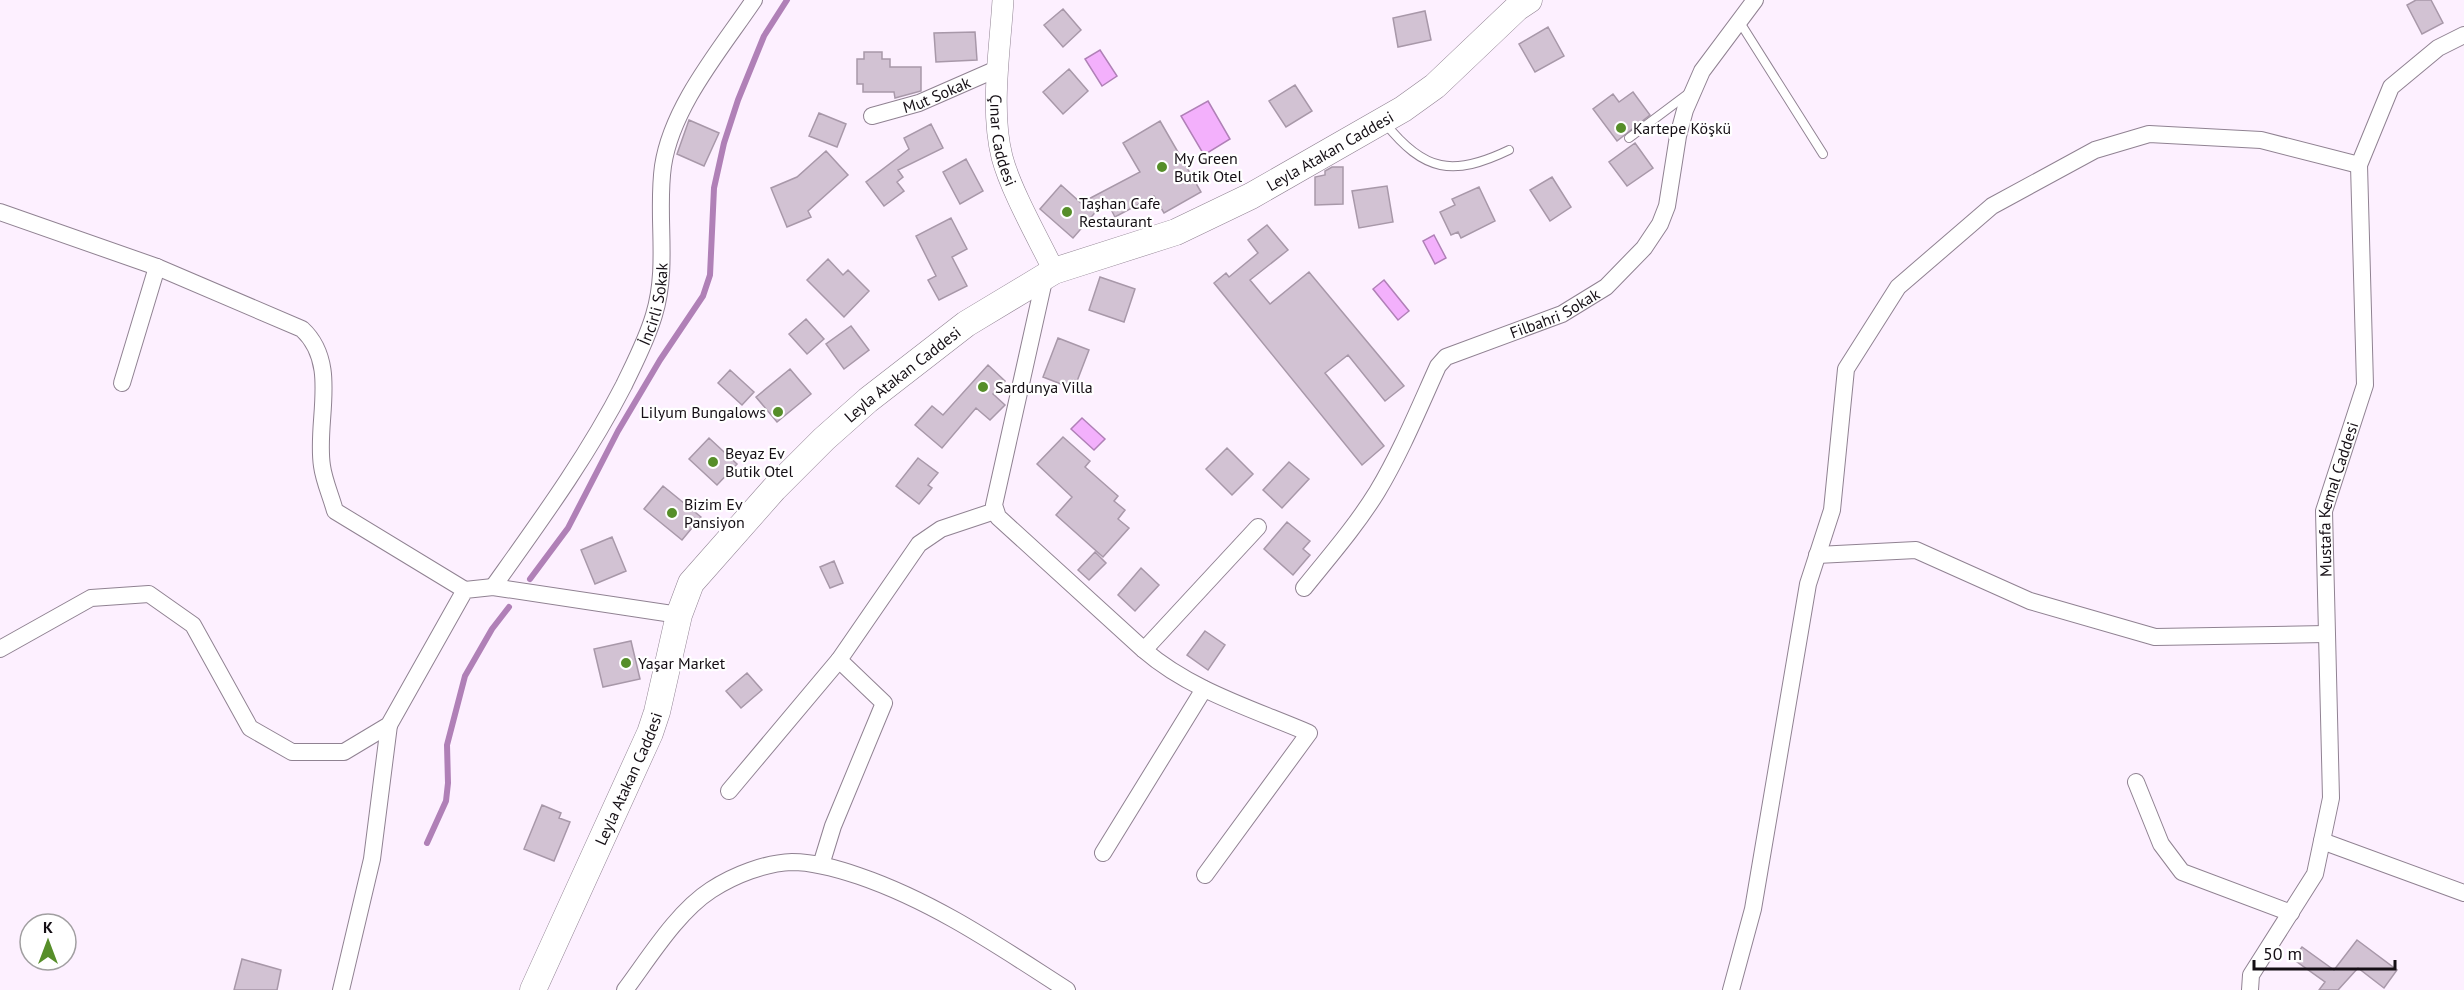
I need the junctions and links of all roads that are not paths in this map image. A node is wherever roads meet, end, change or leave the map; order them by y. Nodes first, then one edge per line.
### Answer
1 (754, 0) edge
2 (1003, 0) edge
3 (1529, 0) edge
4 (1755, 0) edge
5 (1739, 21) junction
6 (2464, 35) edge
7 (999, 68) junction
8 (1694, 90) junction
9 (872, 116) dead end
10 (1383, 120) junction
11 (1629, 138) dead end
12 (1509, 150) dead end
13 (1823, 154) dead end
14 (2359, 165) junction
15 (0, 212) edge
16 (157, 267) junction
17 (1050, 273) junction
18 (122, 383) dead end
19 (995, 511) junction
20 (1258, 526) dead end
21 (1817, 555) junction
22 (494, 587) junction
23 (1304, 588) dead end
24 (465, 590) junction
25 (679, 615) junction
26 (2326, 634) junction
27 (0, 649) edge
28 (1144, 650) junction
29 (839, 660) junction
30 (1204, 689) junction
31 (389, 725) junction
32 (2136, 782) dead end
33 (729, 790) dead end
34 (2322, 841) junction
35 (1103, 853) dead end
36 (821, 865) junction
37 (1205, 875) dead end
38 (2464, 893) edge
39 (2290, 913) junction
40 (341, 990) edge
41 (533, 990) edge
42 (625, 990) edge
43 (1067, 990) edge
44 (1731, 990) edge
45 (2250, 990) edge

1 - 22 street, İncirli Sokak
2 - 7 street, Çınar Caddesi
3 - 10 main road, Leyla Atakan Caddesi
4 - 5 street, Filbahri Sokak
5 - 8 street, Filbahri Sokak
5 - 13 lane
6 - 14 street, Mustafa Kemal Caddesi
7 - 9 street, Mut Sokak
7 - 17 street, Çınar Caddesi
8 - 11 lane
8 - 23 street, Filbahri Sokak
10 - 12 lane
10 - 17 main road, Leyla Atakan Caddesi
14 - 21 street
14 - 26 street, Mustafa Kemal Caddesi
15 - 16 street
16 - 18 street
16 - 24 street
17 - 19 street
17 - 25 main road, Leyla Atakan Caddesi
19 - 28 street
19 - 29 street
20 - 28 street
21 - 26 street
21 - 44 street
22 - 24 street
22 - 25 street
24 - 31 street
25 - 41 main road, Leyla Atakan Caddesi
26 - 34 street, Mustafa Kemal Caddesi
27 - 31 street
28 - 30 street
29 - 33 street
29 - 36 street
30 - 35 street
30 - 37 street
31 - 40 street
32 - 39 street
34 - 38 street
34 - 39 street, Mustafa Kemal Caddesi
36 - 42 street
36 - 43 street
39 - 45 street, Mustafa Kemal Caddesi

